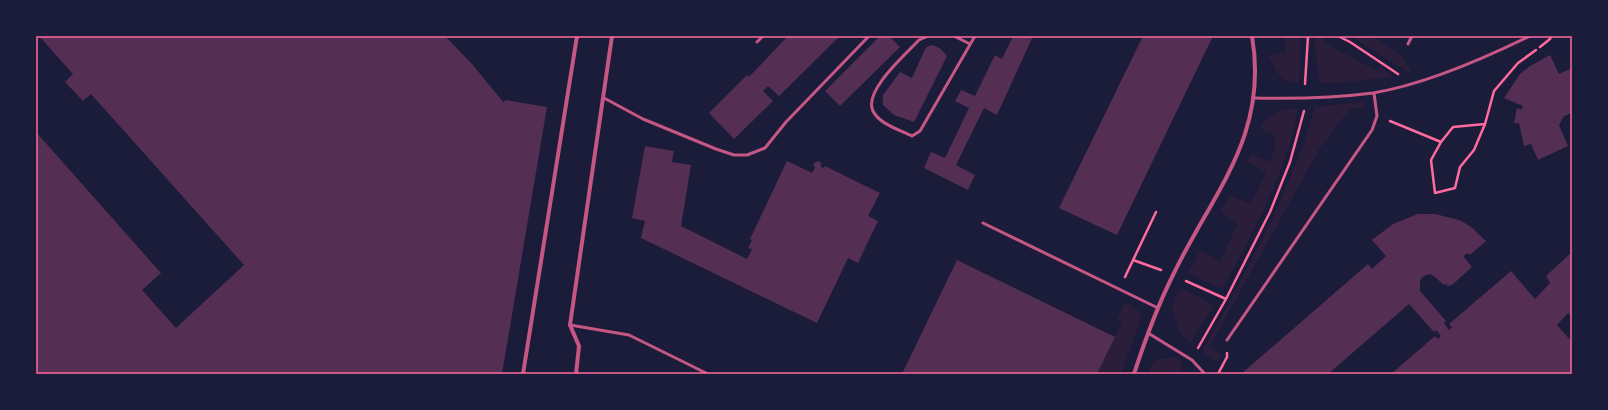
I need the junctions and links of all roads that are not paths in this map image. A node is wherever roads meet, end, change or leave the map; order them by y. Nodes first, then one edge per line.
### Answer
1 (577, 36) edge
2 (612, 36) edge
3 (764, 36) edge
4 (869, 36) edge
5 (928, 36) edge
6 (954, 36) edge
7 (975, 36) edge
8 (1252, 36) edge
9 (1412, 36) edge
10 (1530, 36) edge
11 (756, 42) dead end
12 (970, 44) junction
13 (1408, 44) dead end
14 (1374, 92) junction
15 (604, 98) junction
16 (1254, 98) junction
17 (983, 223) dead end
18 (1158, 308) junction
19 (570, 325) junction
20 (1148, 333) junction
21 (1227, 340) road end
22 (523, 374) edge
23 (576, 374) edge
24 (708, 374) edge
25 (1134, 374) edge
26 (1205, 374) edge

1 - 22 street
2 - 15 street
3 - 11 lane
4 - 15 lane
5 - 12 lane
6 - 12 lane
7 - 12 lane
8 - 16 street
9 - 13 lane
10 - 14 lane
14 - 16 lane
14 - 21 lane
15 - 19 street
16 - 18 street
17 - 18 lane
18 - 20 street
19 - 23 street
19 - 24 lane
20 - 25 street
20 - 26 lane

